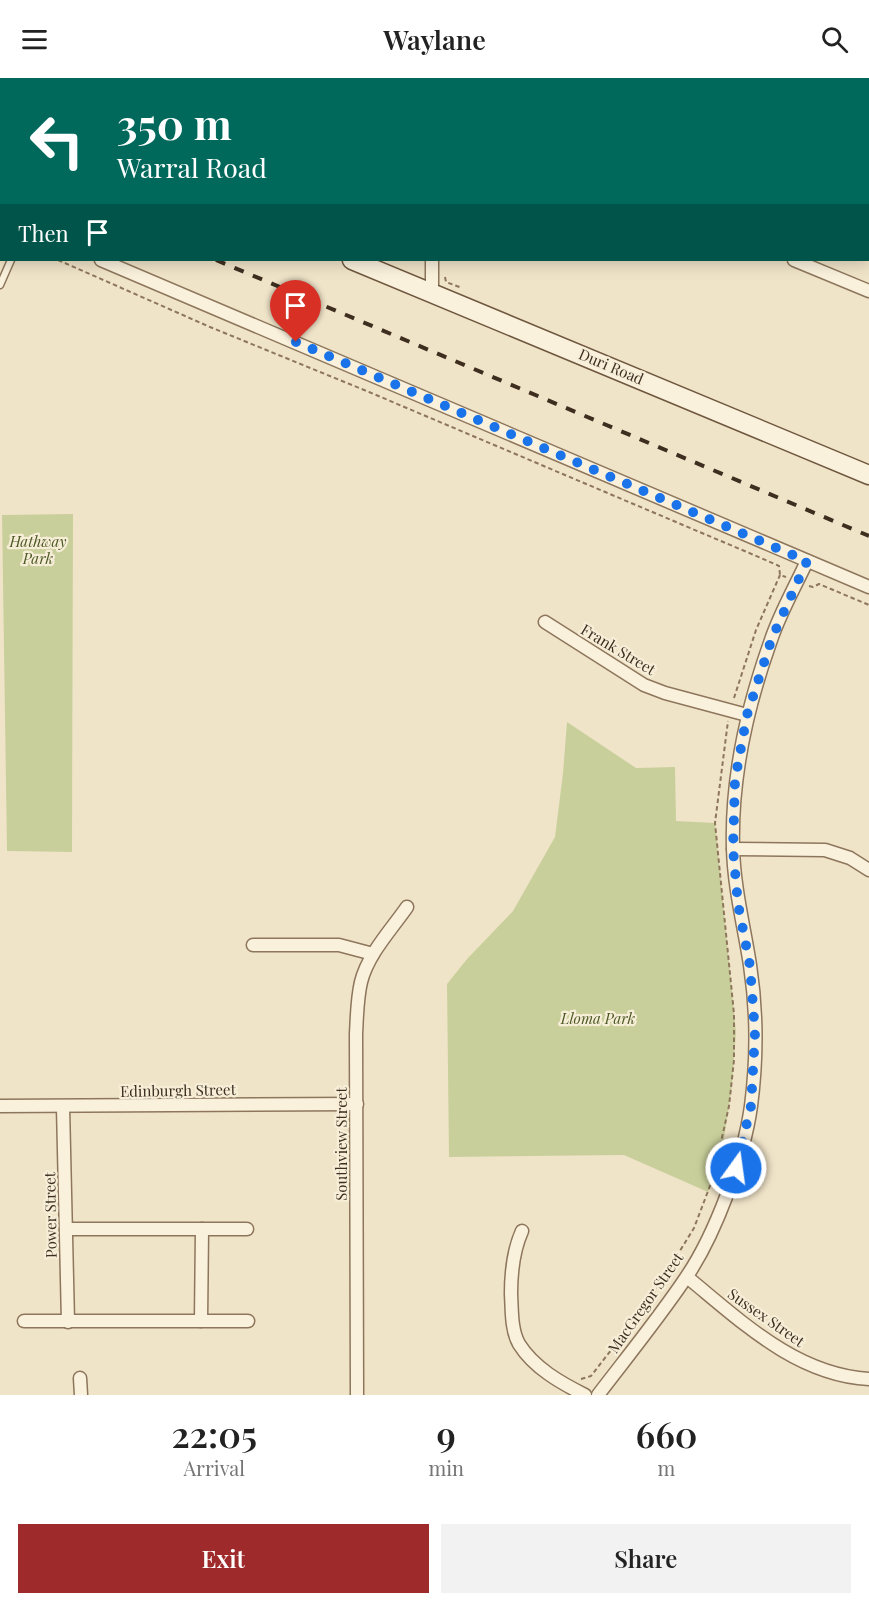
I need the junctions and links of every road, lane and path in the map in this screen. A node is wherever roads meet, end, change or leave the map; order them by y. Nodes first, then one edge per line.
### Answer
1 (11, 261) edge
2 (60, 261) edge
3 (103, 261) edge
4 (354, 261) edge
5 (432, 261) edge
6 (796, 261) edge
7 (0, 285) edge
8 (869, 291) edge
9 (432, 292) junction
10 (869, 475) edge
11 (807, 561) junction
12 (780, 575) junction
13 (786, 577) dead end
14 (809, 586) dead end
15 (869, 587) edge
16 (869, 605) edge
17 (545, 622) dead end
18 (731, 710) junction
19 (747, 715) junction
20 (733, 849) junction
21 (869, 870) edge
22 (407, 907) dead end
23 (253, 945) dead end
24 (373, 954) junction
25 (357, 1104) junction
26 (0, 1106) edge
27 (63, 1107) junction
28 (67, 1229) junction
29 (202, 1229) junction
30 (247, 1229) dead end
31 (522, 1231) dead end
32 (687, 1277) junction
33 (24, 1321) dead end
34 (201, 1321) junction
35 (248, 1321) dead end
36 (68, 1322) junction
37 (80, 1378) dead end
38 (869, 1378) edge
39 (573, 1389) junction
40 (81, 1395) edge
41 (357, 1395) edge
42 (585, 1395) edge
43 (597, 1395) edge

1 - 7 lane
2 - 12 path
3 - 11 street
4 - 9 main road, Duri Road
5 - 9 street
6 - 8 street
9 - 10 main road, Duri Road
11 - 15 street
11 - 19 street, MacGregor Street
12 - 13 path
12 - 18 path
14 - 16 path
17 - 18 street, Frank Street
18 - 19 street, Frank Street
18 - 39 path
19 - 20 street, MacGregor Street
20 - 21 street
20 - 32 street, MacGregor Street
22 - 24 street, Southview Street
23 - 24 street
24 - 25 street, Southview Street
25 - 27 street, Edinburgh Street
25 - 41 street, Southview Street
26 - 27 street, Edinburgh Street
27 - 28 street, Power Street
28 - 29 street
28 - 36 street, Power Street
29 - 30 street
29 - 34 street
31 - 39 street
32 - 38 street, Sussex Street
32 - 43 street, MacGregor Street
33 - 36 street
34 - 35 street
34 - 36 street
37 - 40 street
39 - 42 street

